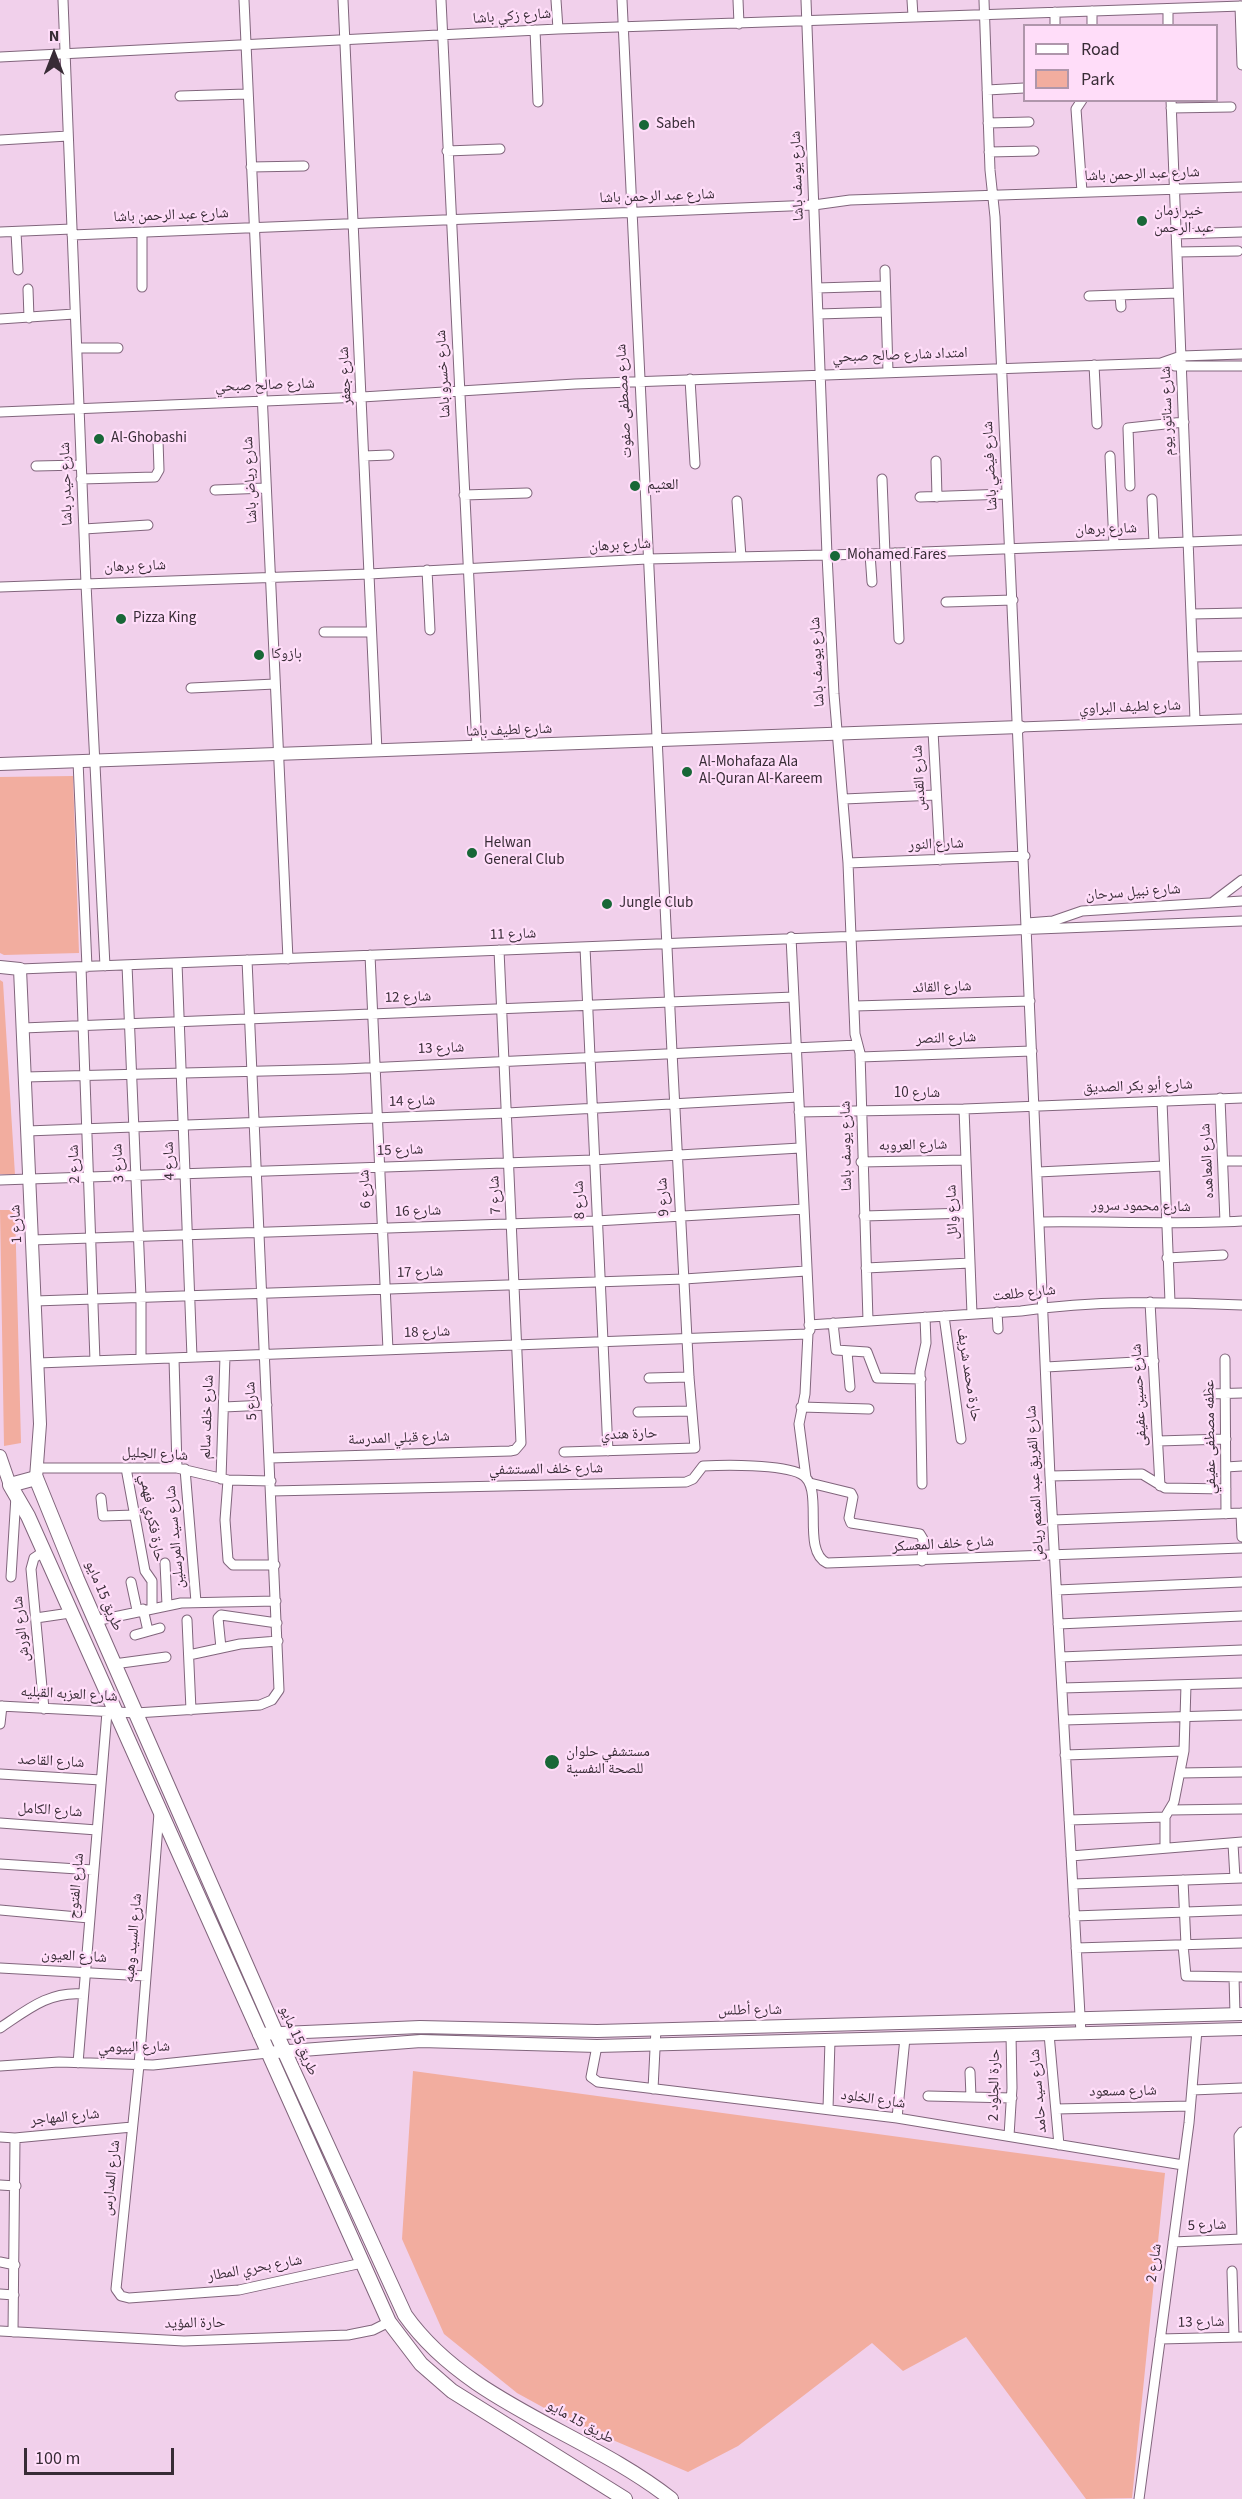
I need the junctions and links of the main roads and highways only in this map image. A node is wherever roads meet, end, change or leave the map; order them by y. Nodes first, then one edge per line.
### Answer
1 (9, 1489) edge
2 (460, 2373) junction
3 (445, 2385) junction
4 (625, 2499) edge
5 (671, 2499) edge

1 - 2 main road, طريق 15 مايو
1 - 3 main road
2 - 3 main road
2 - 5 main road, طريق 15 مايو
3 - 4 main road

